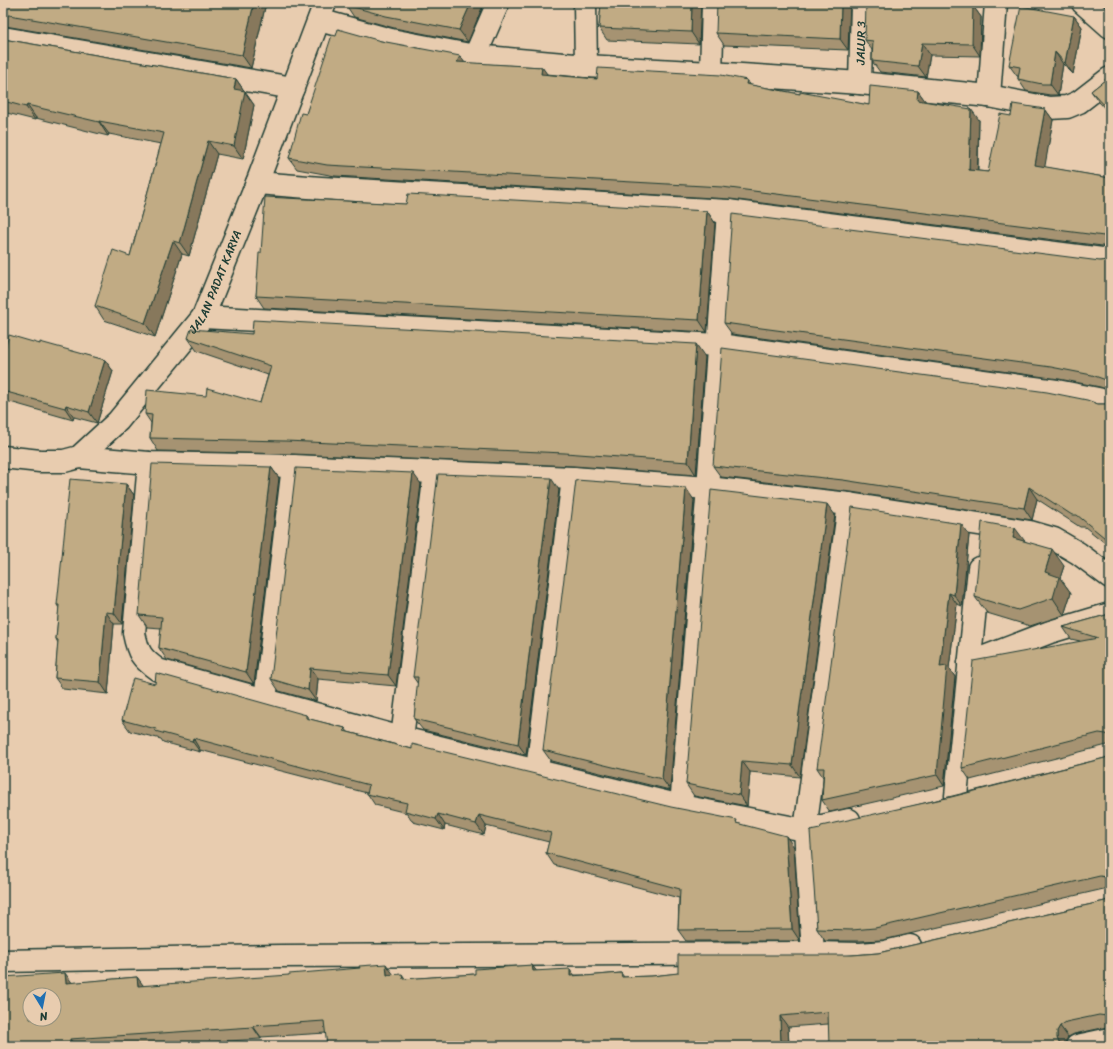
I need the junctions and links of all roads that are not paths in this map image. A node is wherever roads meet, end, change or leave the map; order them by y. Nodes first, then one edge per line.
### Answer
1 (498, 3) edge
2 (585, 3) edge
3 (712, 3) edge
4 (862, 3) edge
5 (996, 3) edge
6 (1083, 3) edge
7 (322, 12) edge
8 (1110, 27) edge
9 (3, 38) edge
10 (475, 56) junction
11 (586, 66) junction
12 (711, 73) junction
13 (1110, 78) edge
14 (860, 83) junction
15 (292, 88) junction
16 (990, 96) junction
17 (257, 183) junction
18 (728, 211) junction
19 (1110, 260) edge
20 (203, 317) junction
21 (719, 345) junction
22 (1110, 403) edge
23 (3, 457) edge
24 (79, 457) junction
25 (149, 463) junction
26 (293, 466) junction
27 (434, 472) junction
28 (573, 478) junction
29 (708, 488) junction
30 (849, 504) junction
31 (983, 524) junction
32 (1110, 577) edge
33 (1110, 614) edge
34 (969, 663) junction
35 (265, 700) junction
36 (402, 738) junction
37 (537, 770) junction
38 (979, 790) edge
39 (681, 806) junction
40 (865, 816) edge
41 (805, 830) junction
42 (932, 941) edge
43 (813, 953) junction
44 (3, 961) edge
45 (1110, 1039) edge
46 (1077, 1046) edge

1 - 10 street
2 - 11 street
3 - 12 street
4 - 14 street, JALUR 3
5 - 16 street
6 - 8 street
7 - 10 street
7 - 15 street, JALAN PADAT KARYA
9 - 15 street
10 - 11 street
11 - 12 street
12 - 14 street
13 - 16 street
14 - 16 street
15 - 17 street, JALAN PADAT KARYA
17 - 18 street
17 - 20 street, JALAN PADAT KARYA
18 - 19 street
18 - 21 street
20 - 21 street
20 - 24 street, JALAN PADAT KARYA
21 - 22 street
21 - 29 street
23 - 24 street
24 - 25 street
25 - 26 street
25 - 35 street
26 - 27 street
26 - 35 street
27 - 28 street
27 - 36 street
28 - 29 street
28 - 37 street
29 - 30 street
29 - 39 street
30 - 31 street
30 - 41 street
31 - 32 street
31 - 34 street
33 - 34 street
34 - 38 street
35 - 36 street
36 - 37 street
37 - 39 street
39 - 41 street
40 - 41 street
41 - 43 street
42 - 43 street
43 - 44 street
45 - 46 street

